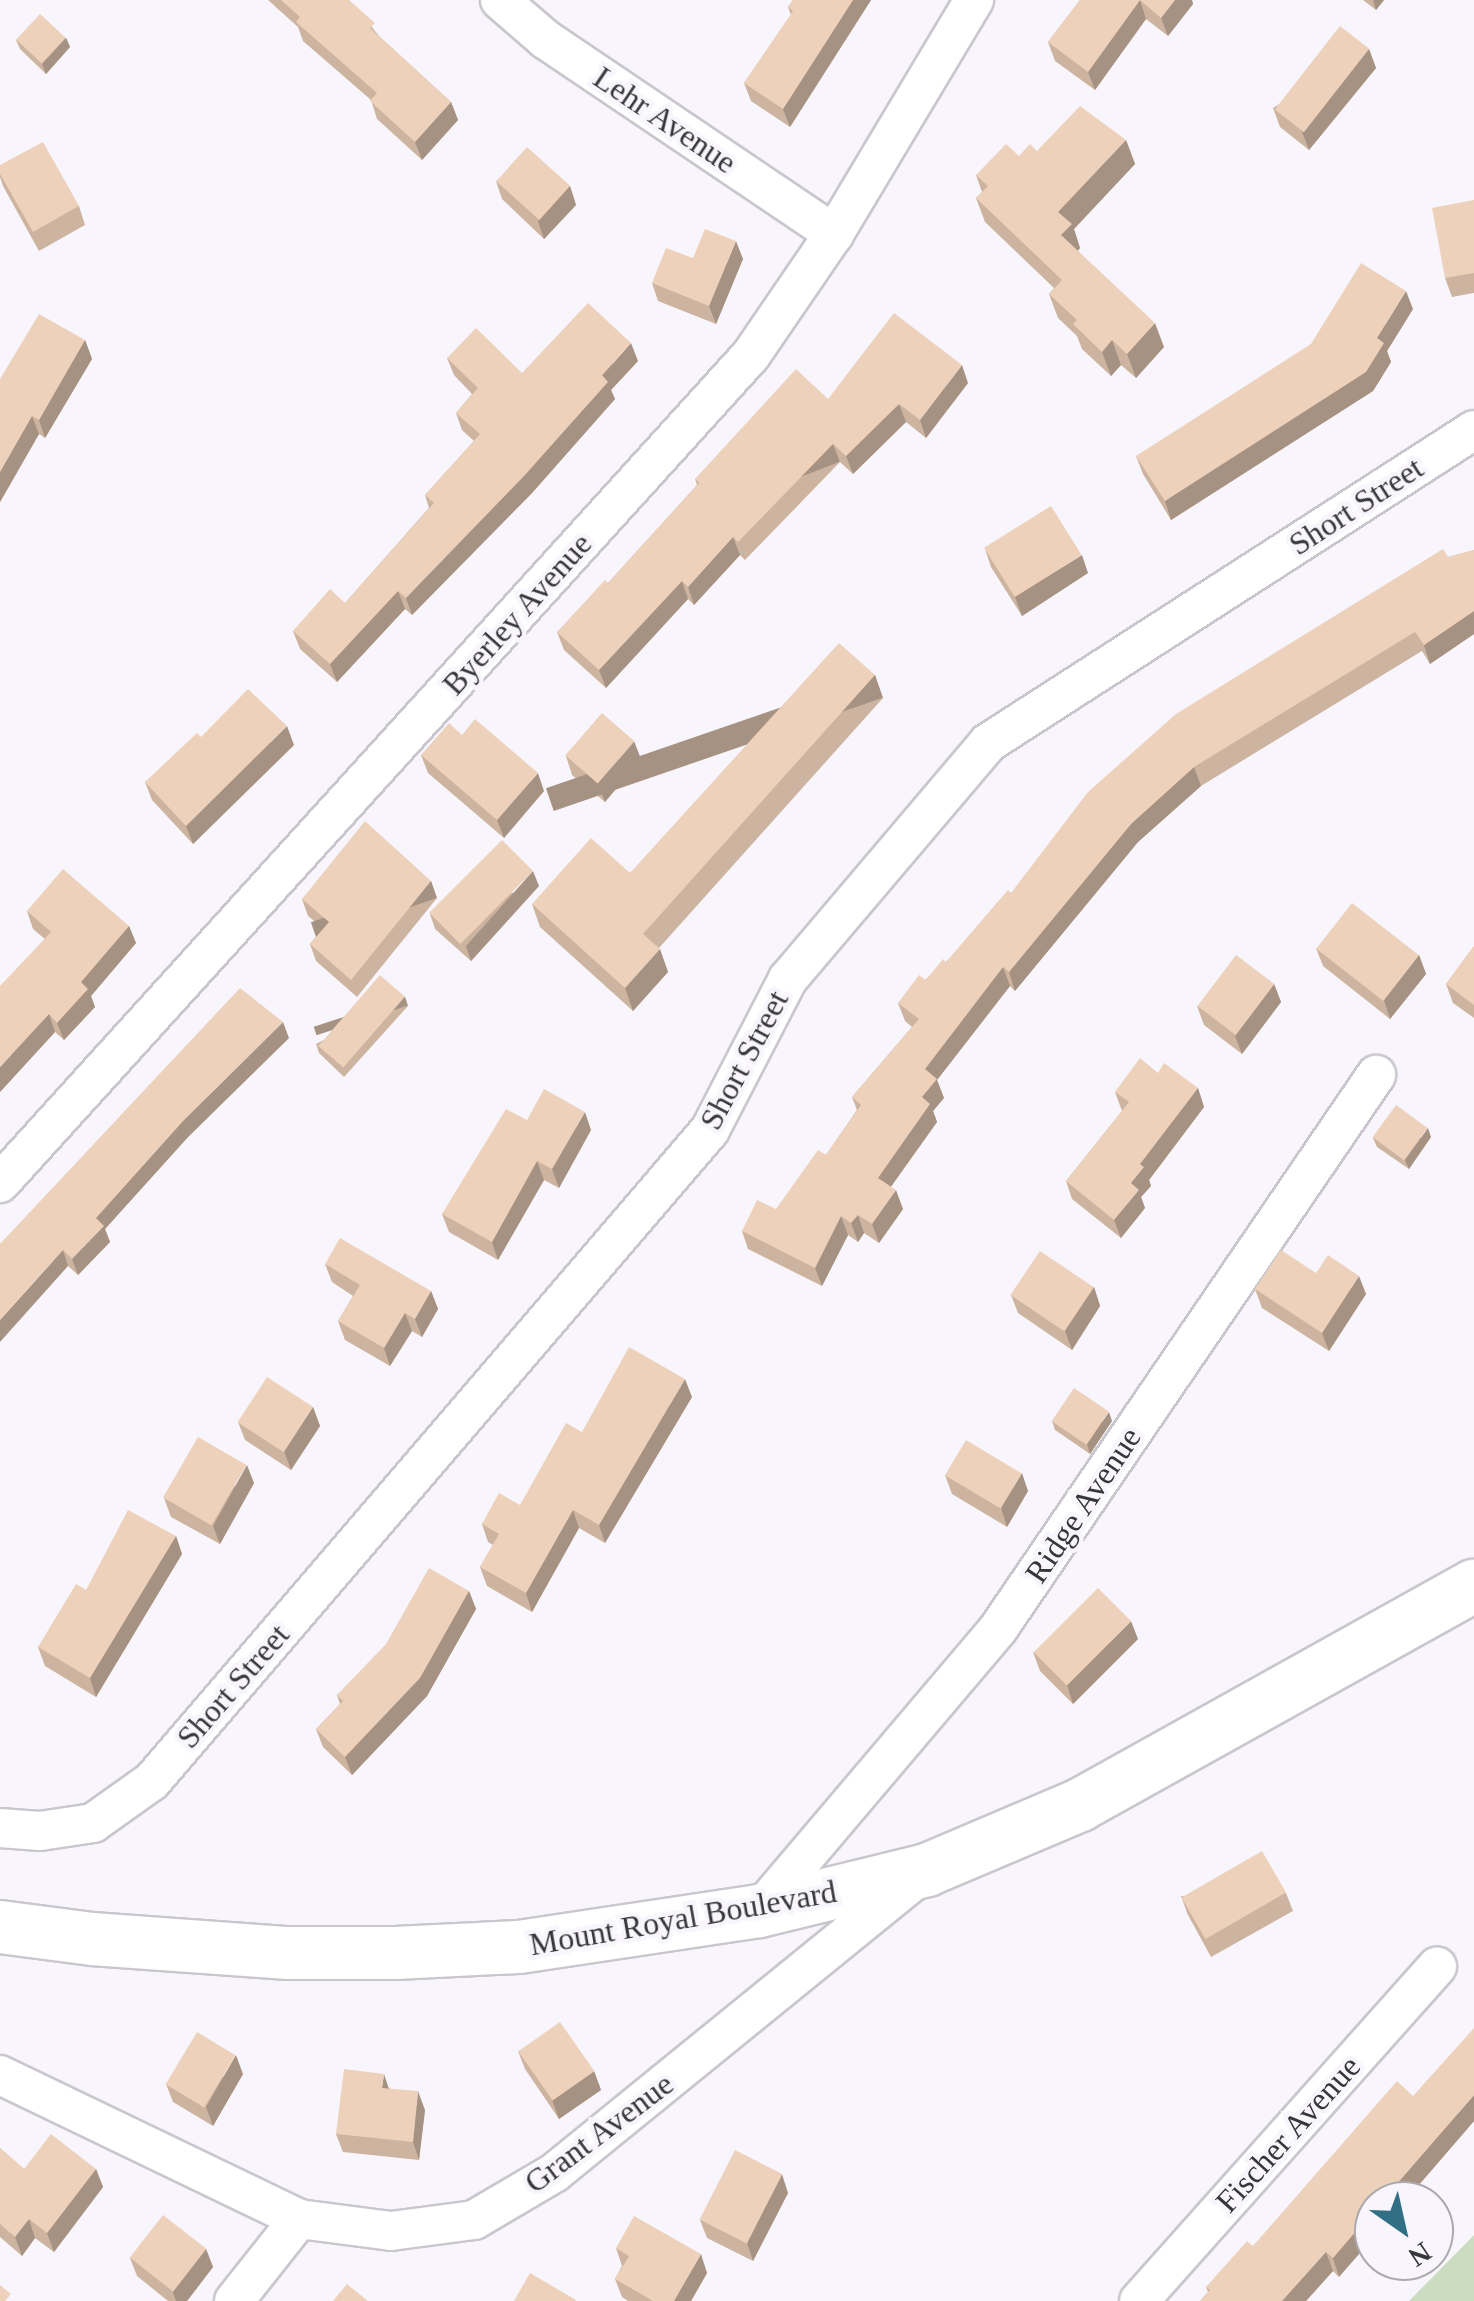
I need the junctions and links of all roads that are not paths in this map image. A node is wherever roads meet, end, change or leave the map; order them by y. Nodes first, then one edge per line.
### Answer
1 (500, 0) edge
2 (974, 0) edge
3 (834, 234) junction
4 (1474, 430) edge
5 (1376, 1075) dead end
6 (0, 1183) edge
7 (1474, 1586) edge
8 (0, 1828) edge
9 (927, 1870) junction
10 (759, 1912) junction
11 (0, 1927) edge
12 (1437, 1967) dead end
13 (0, 2075) edge
14 (299, 2219) junction
15 (234, 2301) edge
16 (1139, 2301) edge

1 - 3 street, Lehr Avenue
2 - 3 street, Byerley Avenue
3 - 6 street, Byerley Avenue
4 - 8 street, Short Street
5 - 10 street, Ridge Avenue
7 - 9 main road, Mount Royal Boulevard
9 - 10 main road, Mount Royal Boulevard
9 - 14 street, Grant Avenue
10 - 11 main road, Mount Royal Boulevard
12 - 16 street, Fischer Avenue
13 - 14 street, Grant Avenue
14 - 15 street

